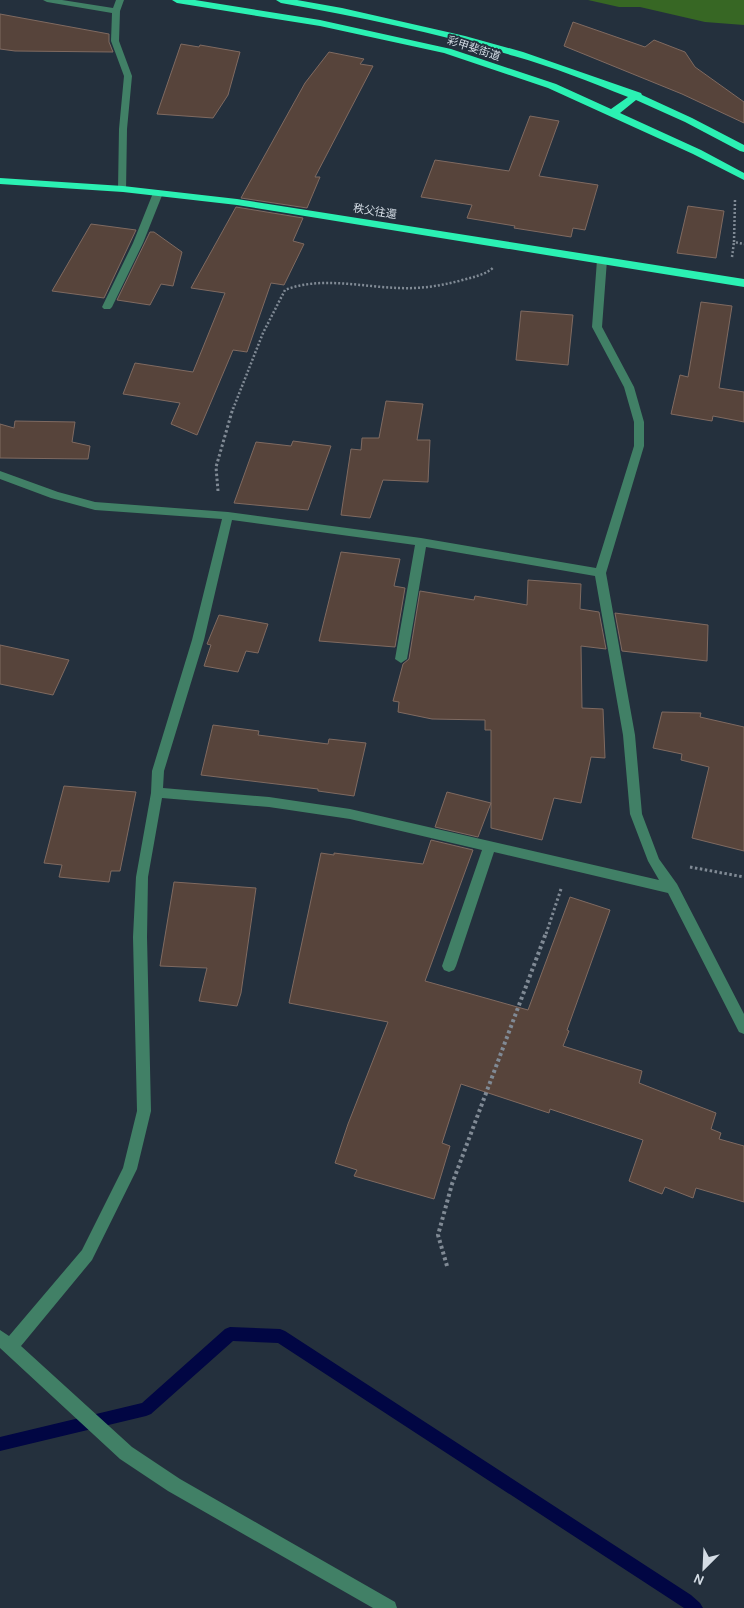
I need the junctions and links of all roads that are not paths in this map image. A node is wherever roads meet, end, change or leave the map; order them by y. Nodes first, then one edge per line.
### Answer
1 (47, 0) edge
2 (120, 0) edge
3 (177, 0) edge
4 (281, 0) edge
5 (116, 11) junction
6 (637, 95) junction
7 (613, 113) junction
8 (744, 149) edge
9 (744, 177) edge
10 (0, 181) edge
11 (123, 190) junction
12 (158, 194) junction
13 (602, 260) junction
14 (744, 283) edge
15 (107, 307) dead end
16 (0, 475) edge
17 (224, 516) junction
18 (421, 542) junction
19 (600, 572) junction
20 (401, 660) dead end
21 (157, 794) junction
22 (490, 846) junction
23 (672, 888) junction
24 (449, 966) dead end
25 (744, 1028) edge
26 (5, 1342) edge
27 (389, 1608) edge

1 - 5 street
2 - 5 street
3 - 7 highway, 彩甲斐街道
4 - 6 highway, 彩甲斐街道
5 - 11 street
6 - 7 highway
6 - 8 highway, 彩甲斐街道
7 - 9 highway, 彩甲斐街道
10 - 11 highway, 秩父往還
11 - 12 highway, 秩父往還
12 - 13 highway, 秩父往還
12 - 15 street
13 - 14 highway, 秩父往還
13 - 19 street
16 - 17 street
17 - 18 street
17 - 21 street
18 - 19 street
18 - 20 street
19 - 23 street
21 - 22 street
21 - 26 street
22 - 23 street
22 - 24 street
23 - 25 street
26 - 27 street

